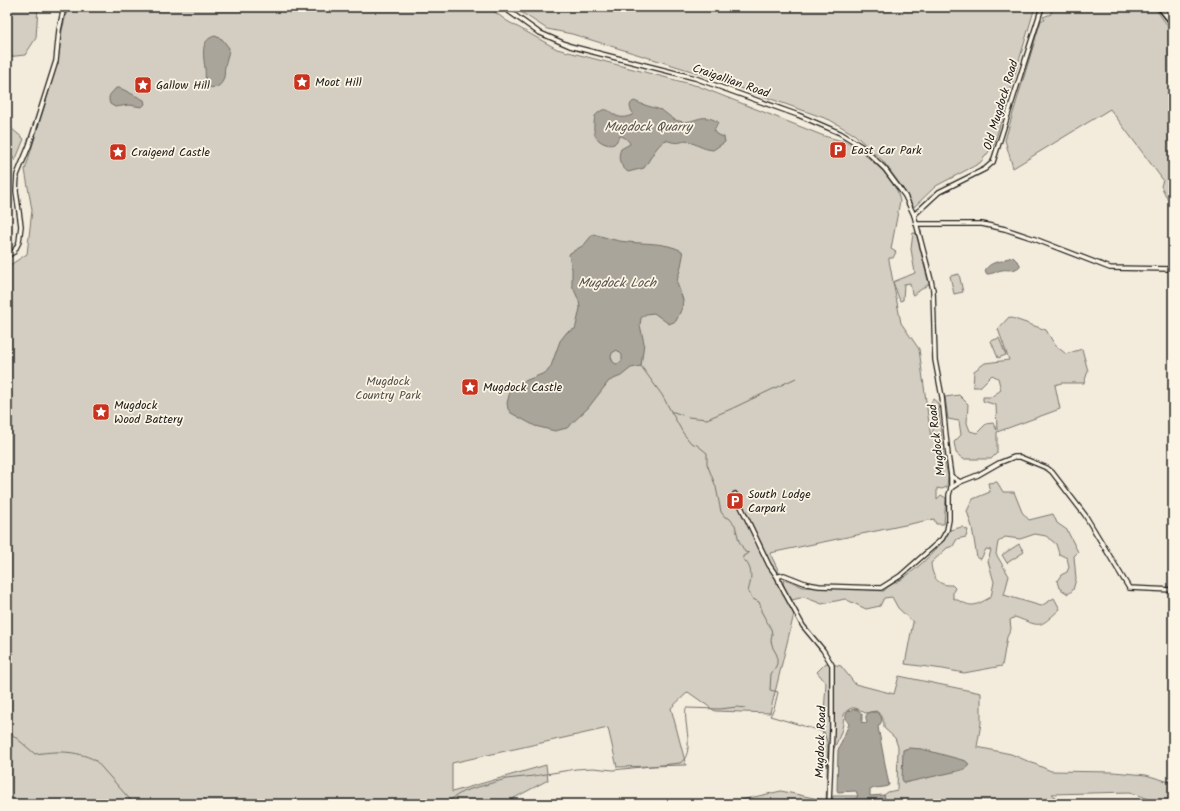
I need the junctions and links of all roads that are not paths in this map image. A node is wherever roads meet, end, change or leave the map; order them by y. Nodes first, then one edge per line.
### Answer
1 (64, 7) edge
2 (503, 7) edge
3 (1042, 7) edge
4 (1160, 7) edge
5 (1173, 23) edge
6 (914, 215) junction
7 (916, 224) junction
8 (7, 256) edge
9 (1173, 269) edge
10 (951, 476) junction
11 (960, 482) junction
12 (951, 488) junction
13 (735, 494) dead end
14 (778, 578) junction
15 (1173, 590) edge
16 (828, 804) edge

1 - 8 street
2 - 6 street, Craigallian Road
3 - 6 street, Old Mugdock Road
4 - 5 main road
6 - 7 street, Craigallian Road
7 - 9 street
7 - 10 street, Mugdock Road
10 - 11 street
10 - 12 street, Mugdock Road
11 - 12 street
11 - 15 street
12 - 14 street, Mugdock Road
13 - 14 street
14 - 16 street, Mugdock Road

